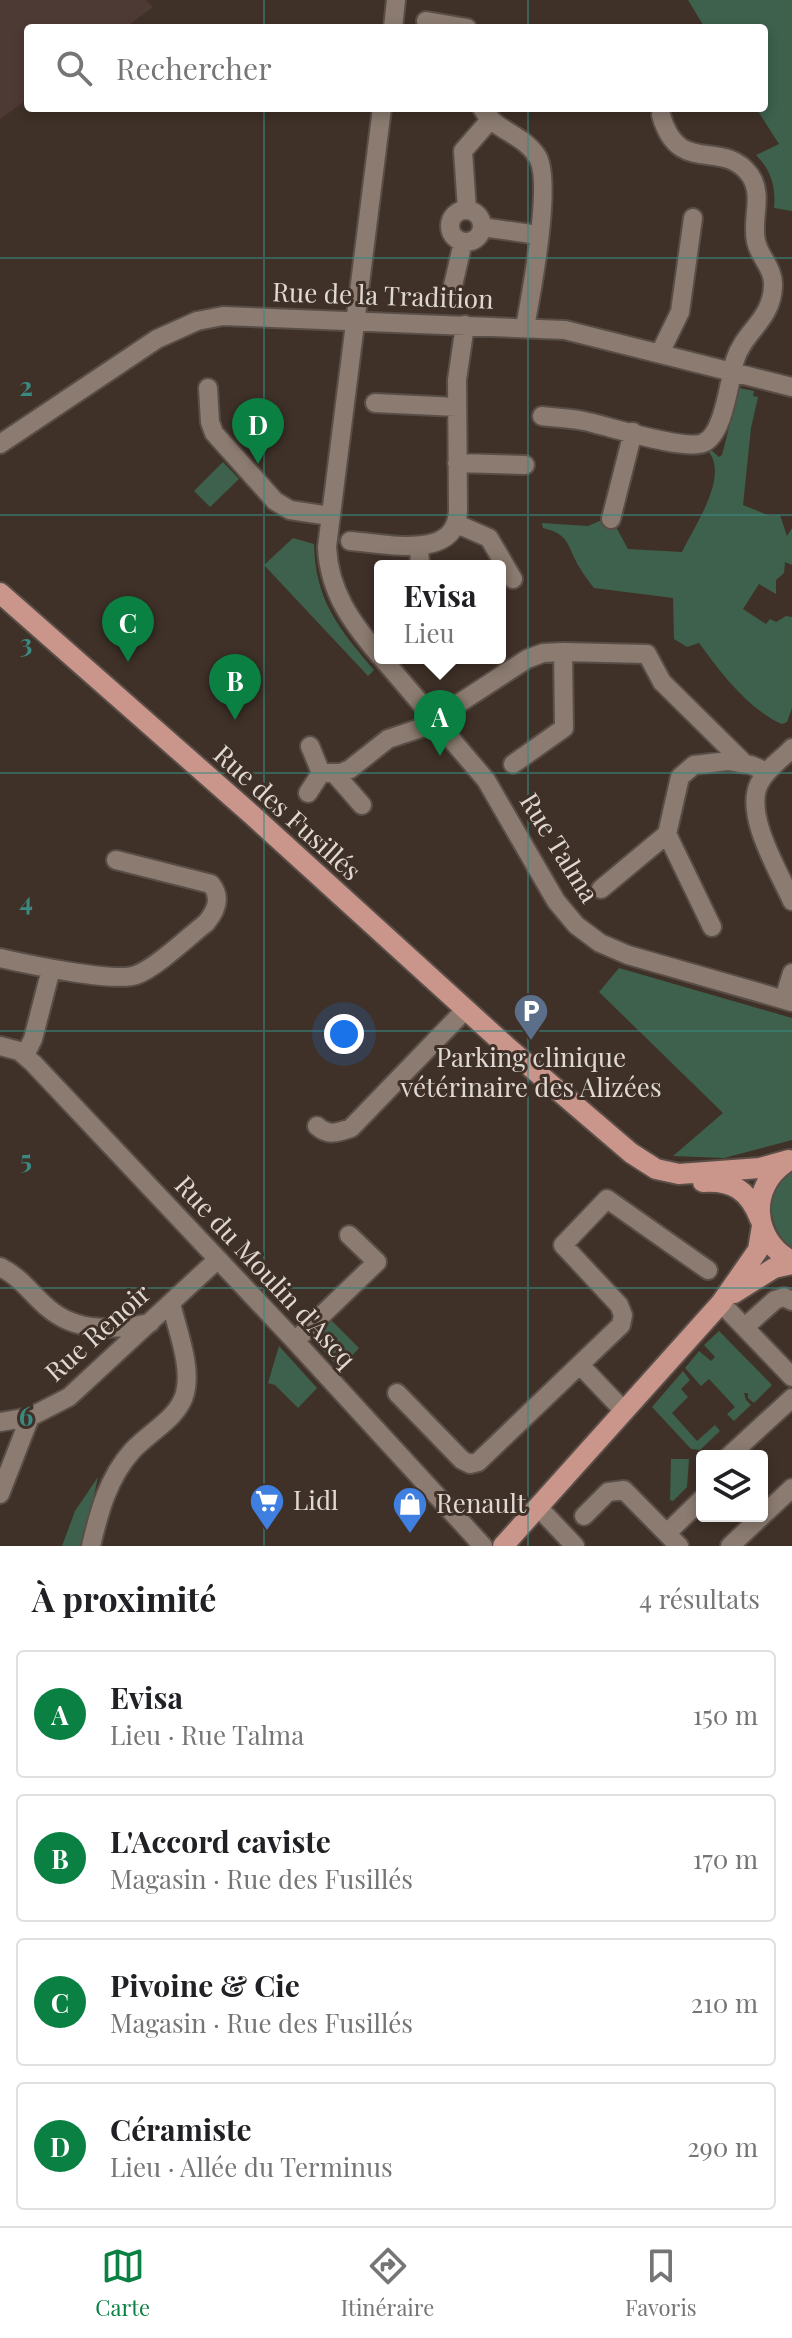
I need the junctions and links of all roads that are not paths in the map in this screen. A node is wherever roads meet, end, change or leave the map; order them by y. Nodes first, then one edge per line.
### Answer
1 (396, 0) edge
2 (426, 21) dead end
3 (393, 24) edge
4 (444, 24) edge
5 (382, 112) edge
6 (659, 112) edge
7 (486, 114) edge
8 (467, 210) junction
9 (693, 218) dead end
10 (482, 227) junction
11 (538, 235) junction
12 (463, 242) junction
13 (452, 290) dead end
14 (356, 321) junction
15 (465, 325) junction
16 (525, 327) junction
17 (660, 353) junction
18 (732, 372) junction
19 (792, 387) edge
20 (208, 388) dead end
21 (375, 403) dead end
22 (456, 407) junction
23 (542, 416) dead end
24 (633, 432) junction
25 (0, 444) edge
26 (457, 463) junction
27 (525, 465) dead end
28 (330, 516) junction
29 (611, 519) dead end
30 (457, 524) junction
31 (350, 541) dead end
32 (419, 546) junction
33 (420, 560) edge
34 (502, 560) edge
35 (506, 567) edge
36 (513, 579) dead end
37 (0, 593) edge
38 (0, 609) edge
39 (374, 649) edge
40 (563, 652) junction
41 (387, 664) edge
42 (434, 720) junction
43 (310, 746) dead end
44 (792, 748) edge
45 (744, 763) junction
46 (513, 764) dead end
47 (767, 772) junction
48 (328, 773) junction
49 (308, 793) dead end
50 (362, 805) dead end
51 (667, 834) junction
52 (116, 860) dead end
53 (787, 878) edge
54 (601, 889) dead end
55 (792, 901) edge
56 (712, 927) dead end
57 (0, 958) edge
58 (51, 969) junction
59 (792, 973) edge
60 (788, 1000) edge
61 (461, 1014) junction
62 (0, 1046) edge
63 (25, 1055) junction
64 (317, 1126) dead end
65 (790, 1160) edge
66 (761, 1222) junction
67 (349, 1235) dead end
68 (218, 1259) junction
69 (792, 1262) edge
70 (0, 1267) edge
71 (708, 1270) dead end
72 (792, 1301) edge
73 (171, 1303) junction
74 (721, 1303) junction
75 (150, 1323) junction
76 (745, 1327) junction
77 (98, 1329) junction
78 (295, 1341) junction
79 (116, 1355) junction
80 (580, 1365) junction
81 (792, 1377) edge
82 (397, 1393) dead end
83 (792, 1398) edge
84 (623, 1410) junction
85 (30, 1417) junction
86 (0, 1422) edge
87 (736, 1450) edge
88 (792, 1488) edge
89 (0, 1494) edge
90 (538, 1507) junction
91 (696, 1507) edge
92 (768, 1510) edge
93 (584, 1516) dead end
94 (756, 1522) edge
95 (673, 1539) edge
96 (91, 1546) edge
97 (483, 1546) edge
98 (503, 1546) edge
99 (575, 1546) edge
100 (730, 1546) edge

1 - 3 street
2 - 4 street
5 - 14 street, Rue Talma
6 - 18 street
7 - 8 street
7 - 11 street
8 - 10 street
8 - 12 street
9 - 17 street
10 - 11 street
10 - 12 street
11 - 16 street
12 - 13 street
14 - 15 street, Rue de la Tradition
14 - 25 street, Rue de la Tradition
14 - 28 street, Rue Talma
15 - 16 street, Rue de la Tradition
15 - 22 street
16 - 17 street, Rue de la Tradition
17 - 18 street, Rue de la Tradition
18 - 19 street, Rue de la Tradition
18 - 24 street
20 - 28 street
21 - 22 street
22 - 26 street
23 - 24 street
24 - 29 street
26 - 27 street
26 - 30 street
28 - 39 street, Rue Talma
30 - 32 street
30 - 34 street
31 - 32 street
32 - 33 street
35 - 36 street
37 - 61 main road, Rue des Fusillés
38 - 61 main road, Rue des Fusillés
40 - 42 street
40 - 45 street
40 - 46 street
41 - 42 street, Rue Talma
42 - 48 street
42 - 60 street, Rue Talma
43 - 48 street
44 - 47 street
45 - 47 street
45 - 51 street
47 - 53 street
48 - 49 street
48 - 50 street
51 - 54 street
51 - 56 street
52 - 58 street
53 - 55 street
57 - 58 street
58 - 63 street
59 - 60 street
61 - 64 street
61 - 65 main road, Rue des Fusillés
61 - 66 main road, Rue des Fusillés
62 - 63 street, Rue du Moulin d'Ascq
63 - 68 street, Rue du Moulin d'Ascq
65 - 66 main road
66 - 69 main road
66 - 74 main road
67 - 78 street
68 - 73 street, Rue Renoir
68 - 78 street, Rue du Moulin d'Ascq
69 - 74 main road
70 - 77 street
71 - 80 street
72 - 76 street
73 - 75 street, Rue Renoir
73 - 96 street
74 - 76 street
74 - 84 main road
75 - 77 street
75 - 79 street, Rue Renoir
76 - 81 street
77 - 79 street
78 - 97 street, Rue du Moulin d'Ascq
79 - 85 street, Rue Renoir
80 - 82 street
80 - 84 street
83 - 87 street
84 - 90 main road
85 - 86 street, Rue Renoir
85 - 89 street
88 - 92 street
90 - 98 main road
90 - 99 street
91 - 95 street
93 - 95 street
94 - 100 street

